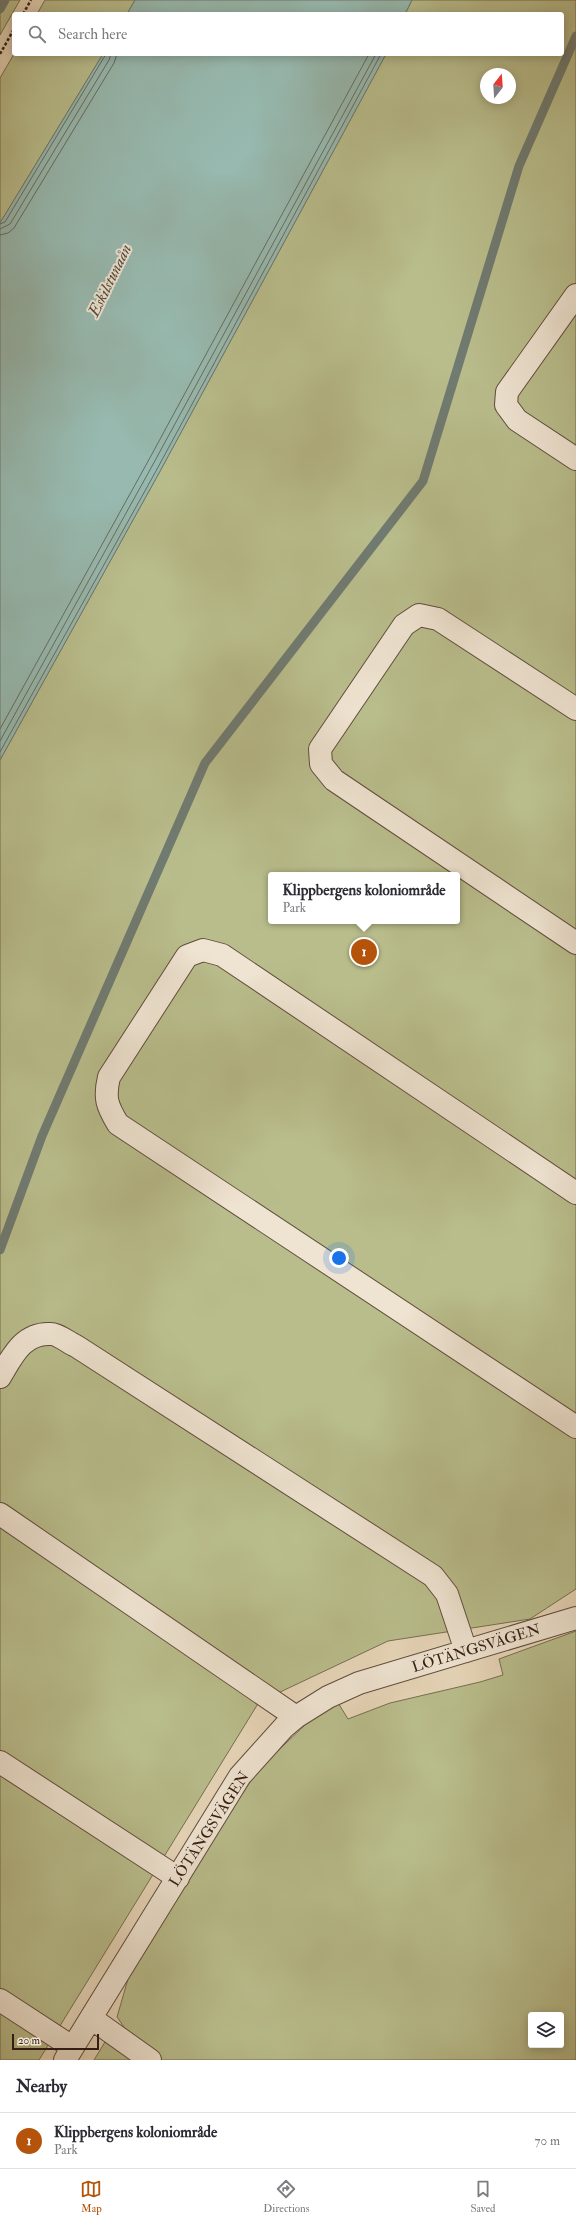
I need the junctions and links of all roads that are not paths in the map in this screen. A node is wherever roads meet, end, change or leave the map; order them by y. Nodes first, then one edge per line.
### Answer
1 (576, 295) edge
2 (576, 458) edge
3 (576, 709) edge
4 (576, 943) edge
5 (576, 1193) edge
6 (0, 1377) edge
7 (576, 1427) edge
8 (0, 1514) edge
9 (576, 1618) edge
10 (466, 1651) junction
11 (296, 1718) junction
12 (0, 1762) edge
13 (178, 1878) junction
14 (0, 2000) edge
15 (91, 2018) junction
16 (69, 2054) edge
17 (150, 2060) edge

1 - 2 street
3 - 4 street
5 - 7 street
6 - 10 street
8 - 11 street
9 - 10 street, LÖTÄNGSVÄGEN
10 - 11 street, LÖTÄNGSVÄGEN
11 - 13 street, LÖTÄNGSVÄGEN
12 - 13 street
13 - 15 street, LÖTÄNGSVÄGEN
14 - 16 street
15 - 16 street, LÖTÄNGSVÄGEN
15 - 17 street

